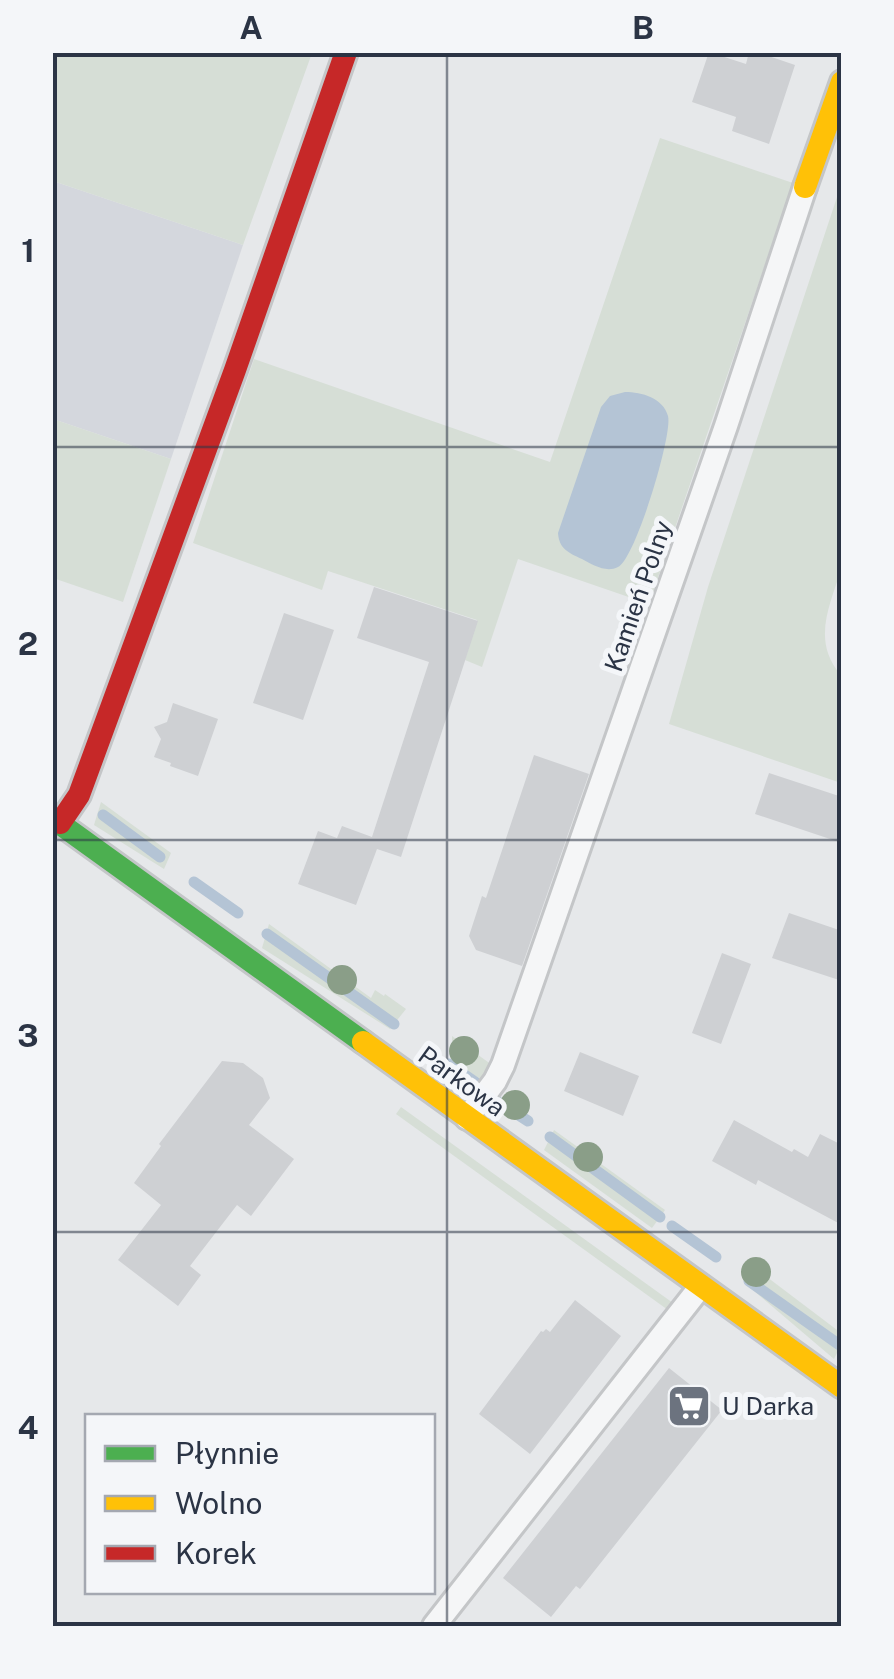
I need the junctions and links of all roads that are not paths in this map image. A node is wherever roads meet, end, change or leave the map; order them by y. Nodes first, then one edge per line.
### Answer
1 (346, 52) edge
2 (842, 82) edge
3 (805, 186) joint
4 (56, 820) edge
5 (467, 1118) junction
6 (701, 1286) junction
7 (842, 1388) edge
8 (434, 1626) edge

1 - 4 street
2 - 3 street, Kamień Polny
3 - 5 lane, Kamień Polny
4 - 5 street, Parkowa
5 - 6 street, Parkowa
6 - 7 street, Parkowa
6 - 8 lane

